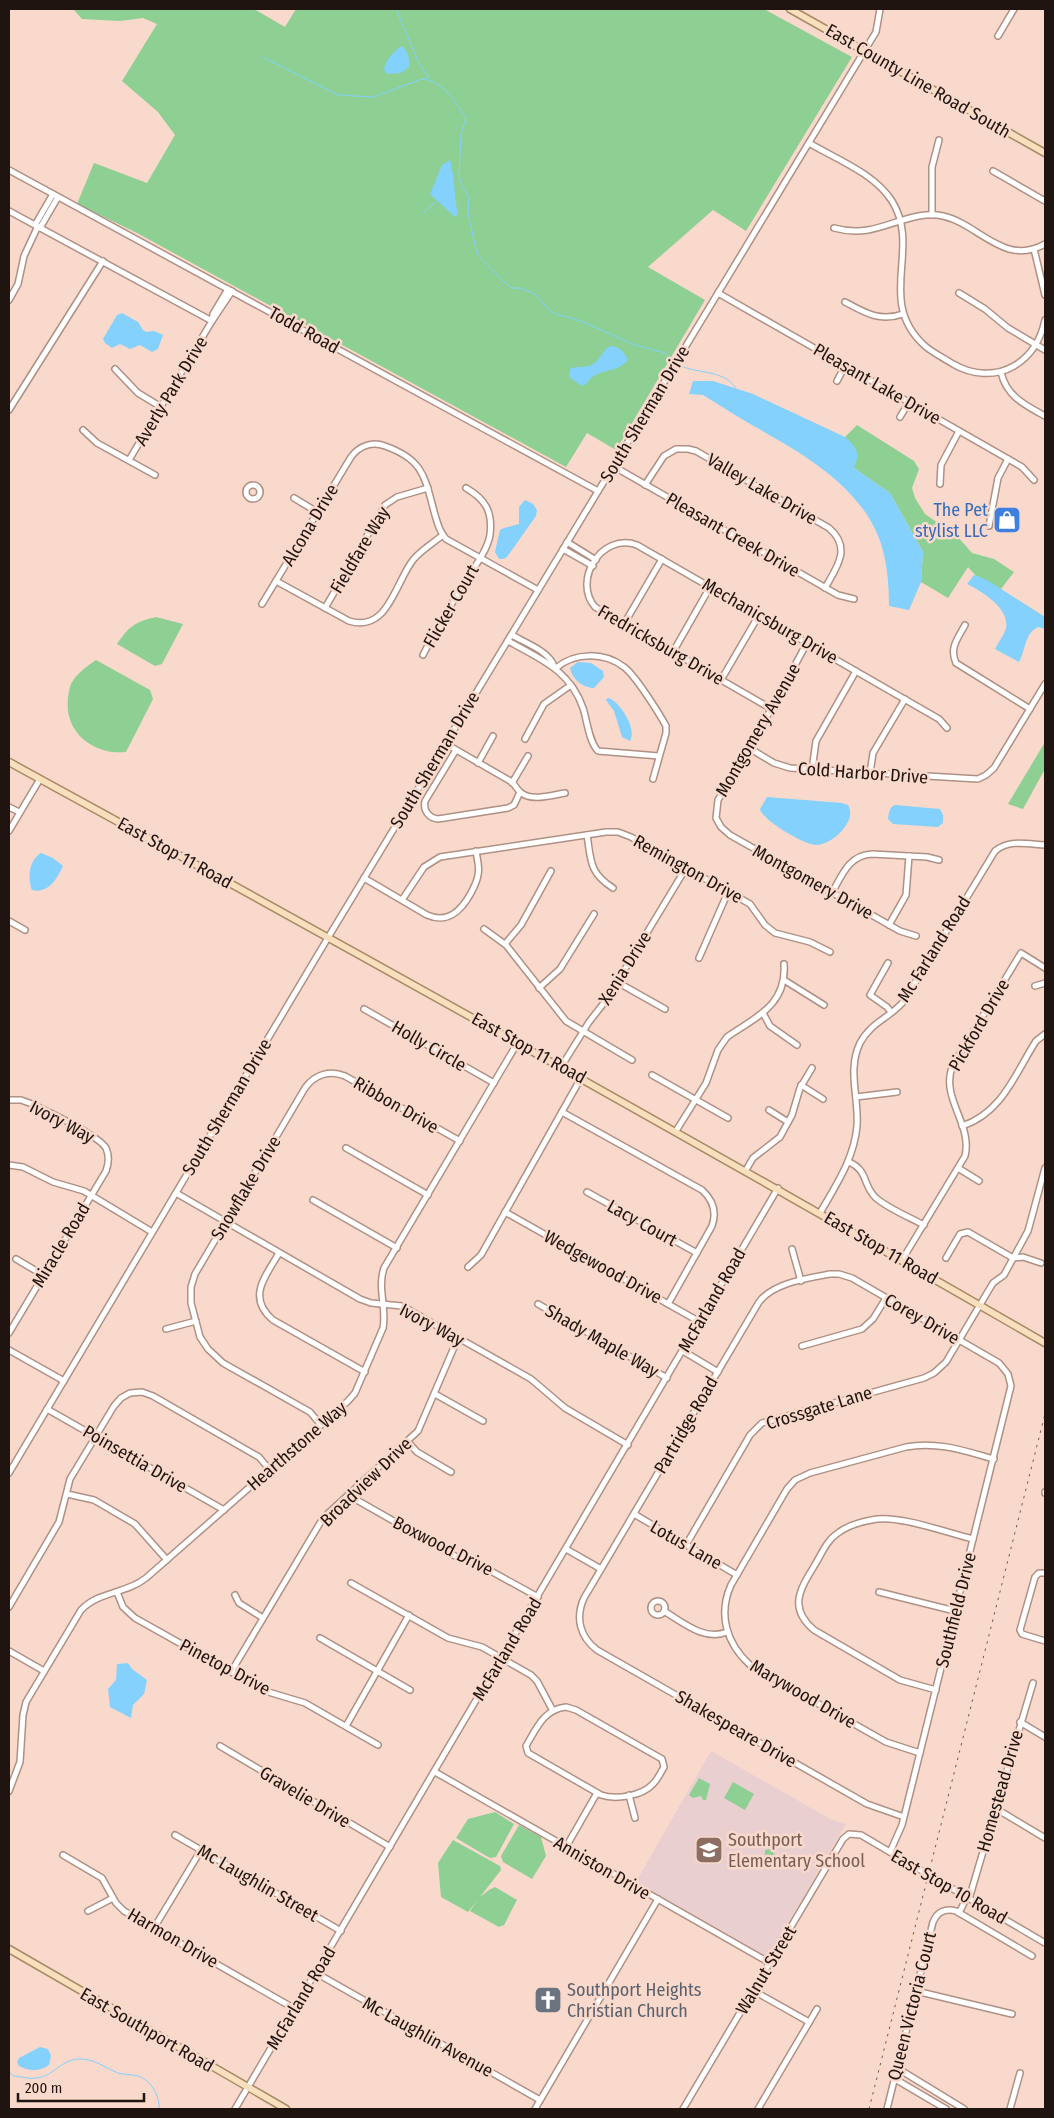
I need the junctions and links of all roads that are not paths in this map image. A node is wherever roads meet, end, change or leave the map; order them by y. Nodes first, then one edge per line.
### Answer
1 (790, 9) edge
2 (880, 9) edge
3 (1014, 9) edge
4 (998, 36) dead end
5 (865, 50) junction
6 (939, 140) dead end
7 (809, 143) junction
8 (1045, 153) edge
9 (9, 170) edge
10 (993, 171) dead end
11 (55, 195) junction
12 (1045, 201) edge
13 (9, 211) edge
14 (932, 215) junction
15 (901, 222) junction
16 (38, 226) junction
17 (834, 228) dead end
18 (1045, 244) edge
19 (1034, 249) junction
20 (103, 261) junction
21 (230, 290) junction
22 (718, 293) junction
23 (958, 293) dead end
24 (1045, 295) edge
25 (9, 300) edge
26 (845, 302) dead end
27 (904, 314) junction
28 (1045, 320) edge
29 (212, 321) junction
30 (1036, 344) junction
31 (1045, 350) edge
32 (845, 366) junction
33 (115, 369) dead end
34 (1001, 372) junction
35 (837, 381) dead end
36 (909, 402) junction
37 (161, 407) junction
38 (9, 410) edge
39 (1045, 416) edge
40 (900, 417) dead end
41 (83, 430) dead end
42 (960, 431) junction
43 (1008, 459) junction
44 (129, 460) junction
45 (613, 466) junction
46 (155, 475) dead end
47 (1034, 480) dead end
48 (940, 484) dead end
49 (645, 485) junction
50 (428, 488) junction
51 (466, 488) dead end
52 (598, 491) junction
53 (294, 498) dead end
54 (317, 512) junction
55 (989, 526) dead end
56 (443, 536) junction
57 (567, 542) junction
58 (563, 548) junction
59 (479, 558) junction
60 (662, 559) junction
61 (596, 560) junction
62 (593, 566) junction
63 (276, 581) junction
64 (710, 587) junction
65 (825, 588) junction
66 (538, 590) junction
67 (854, 599) dead end
68 (262, 604) dead end
69 (325, 608) junction
70 (759, 615) junction
71 (624, 624) junction
72 (965, 625) dead end
73 (512, 635) junction
74 (508, 641) junction
75 (807, 643) junction
76 (673, 652) junction
77 (422, 655) dead end
78 (555, 667) junction
79 (856, 671) junction
80 (721, 680) junction
81 (1045, 684) edge
82 (571, 685) junction
83 (905, 699) junction
84 (770, 708) junction
85 (1030, 709) junction
86 (947, 728) dead end
87 (493, 736) dead end
88 (525, 739) dead end
89 (446, 744) junction
90 (749, 748) junction
91 (456, 750) junction
92 (528, 756) dead end
93 (659, 756) junction
94 (9, 762) edge
95 (478, 763) junction
96 (812, 770) junction
97 (870, 773) junction
98 (40, 779) junction
99 (653, 779) dead end
100 (512, 783) junction
101 (520, 792) junction
102 (565, 793) dead end
103 (9, 807) edge
104 (19, 812) junction
105 (717, 819) joint
106 (9, 831) edge
107 (587, 835) junction
108 (1045, 845) edge
109 (476, 851) junction
110 (909, 856) junction
111 (939, 860) dead end
112 (686, 868) junction
113 (552, 871) dead end
114 (364, 878) junction
115 (613, 888) dead end
116 (728, 892) junction
117 (832, 893) junction
118 (402, 900) junction
119 (594, 914) dead end
120 (9, 921) edge
121 (889, 925) junction
122 (26, 930) dead end
123 (484, 930) dead end
124 (329, 936) junction
125 (916, 936) dead end
126 (505, 944) junction
127 (830, 952) dead end
128 (699, 958) dead end
129 (888, 963) dead end
130 (784, 964) dead end
131 (1045, 968) edge
132 (784, 980) junction
133 (617, 982) junction
134 (1045, 982) edge
135 (1035, 986) dead end
136 (539, 988) junction
137 (824, 1005) dead end
138 (364, 1009) dead end
139 (665, 1009) dead end
140 (891, 1012) junction
141 (763, 1013) junction
142 (582, 1032) junction
143 (1045, 1034) edge
144 (518, 1042) junction
145 (797, 1045) dead end
146 (632, 1060) dead end
147 (561, 1067) junction
148 (812, 1068) dead end
149 (331, 1073) joint
150 (652, 1075) dead end
151 (581, 1078) junction
152 (494, 1083) junction
153 (801, 1085) junction
154 (897, 1092) dead end
155 (856, 1097) junction
156 (696, 1099) junction
157 (823, 1099) dead end
158 (9, 1100) edge
159 (769, 1110) dead end
160 (562, 1112) junction
161 (728, 1118) dead end
162 (788, 1122) junction
163 (962, 1126) junction
164 (676, 1131) junction
165 (460, 1142) junction
166 (346, 1148) dead end
167 (108, 1155) joint
168 (849, 1162) junction
169 (9, 1165) edge
170 (958, 1168) junction
171 (1045, 1168) edge
172 (746, 1170) junction
173 (979, 1181) dead end
174 (778, 1188) junction
175 (587, 1192) dead end
176 (176, 1193) junction
177 (428, 1195) junction
178 (91, 1196) junction
179 (313, 1200) dead end
180 (505, 1212) junction
181 (820, 1213) junction
182 (226, 1222) junction
183 (924, 1225) junction
184 (152, 1232) junction
185 (396, 1248) junction
186 (792, 1249) dead end
187 (279, 1253) junction
188 (696, 1253) junction
189 (946, 1258) dead end
190 (1013, 1258) junction
191 (16, 1259) dead end
192 (902, 1260) junction
193 (1041, 1263) dead end
194 (468, 1267) dead end
195 (839, 1274) joint
196 (43, 1276) junction
197 (801, 1281) junction
198 (886, 1298) junction
199 (383, 1303) junction
200 (538, 1304) dead end
201 (668, 1304) junction
202 (979, 1304) junction
203 (196, 1321) junction
204 (700, 1322) junction
205 (166, 1328) dead end
206 (9, 1333) edge
207 (458, 1338) junction
208 (959, 1339) junction
209 (1045, 1342) edge
210 (802, 1346) dead end
211 (9, 1350) edge
212 (683, 1351) junction
213 (1004, 1367) joint
214 (365, 1372) junction
215 (718, 1372) junction
216 (667, 1378) junction
217 (64, 1381) junction
218 (434, 1394) junction
219 (47, 1409) junction
220 (483, 1421) dead end
221 (321, 1425) junction
222 (96, 1437) junction
223 (408, 1442) junction
224 (628, 1445) junction
225 (994, 1459) junction
226 (270, 1470) junction
227 (451, 1472) dead end
228 (9, 1473) edge
229 (66, 1494) junction
230 (348, 1495) junction
231 (224, 1510) junction
232 (634, 1514) junction
233 (973, 1539) junction
234 (686, 1545) junction
235 (566, 1549) junction
236 (167, 1560) junction
237 (601, 1570) junction
238 (1045, 1573) edge
239 (737, 1575) junction
240 (351, 1583) dead end
241 (117, 1592) junction
242 (879, 1592) dead end
243 (235, 1595) dead end
244 (538, 1597) junction
245 (9, 1607) edge
246 (664, 1611) dead end
247 (955, 1611) junction
248 (409, 1616) junction
249 (263, 1618) junction
250 (580, 1627) joint
251 (727, 1632) junction
252 (320, 1638) dead end
253 (1045, 1641) edge
254 (9, 1651) edge
255 (502, 1658) junction
256 (44, 1671) junction
257 (378, 1671) junction
258 (231, 1672) junction
259 (1033, 1683) dead end
260 (410, 1690) dead end
261 (936, 1690) junction
262 (553, 1710) junction
263 (1020, 1722) junction
264 (346, 1726) junction
265 (1045, 1737) edge
266 (378, 1745) dead end
267 (220, 1746) dead end
268 (920, 1753) junction
269 (435, 1772) junction
270 (10, 1783) edge
271 (9, 1790) edge
272 (597, 1792) junction
273 (629, 1795) junction
274 (995, 1808) junction
275 (904, 1817) junction
276 (635, 1818) dead end
277 (851, 1833) joint
278 (175, 1835) dead end
279 (1045, 1838) edge
280 (390, 1847) junction
281 (566, 1847) junction
282 (201, 1850) junction
283 (890, 1852) junction
284 (63, 1855) dead end
285 (113, 1898) junction
286 (968, 1898) junction
287 (658, 1899) junction
288 (88, 1911) dead end
289 (959, 1913) junction
290 (154, 1928) junction
291 (341, 1931) junction
292 (1045, 1943) edge
293 (9, 1950) edge
294 (1032, 1956) dead end
295 (770, 1963) junction
296 (316, 1973) junction
297 (754, 1991) junction
298 (916, 1991) junction
299 (294, 2009) junction
300 (817, 2009) dead end
301 (1012, 2014) dead end
302 (809, 2022) junction
303 (897, 2068) junction
304 (1020, 2073) dead end
305 (895, 2079) junction
306 (248, 2088) junction
307 (540, 2100) junction
308 (235, 2109) edge
309 (286, 2109) edge
310 (535, 2109) edge
311 (685, 2109) edge
312 (758, 2109) edge
313 (887, 2109) edge
314 (946, 2109) edge
315 (964, 2109) edge
316 (1010, 2109) edge

1 - 5 main road, East County Line Road South
2 - 5 street, South Sherman Drive
3 - 4 street
5 - 7 street, South Sherman Drive
5 - 8 main road, East County Line Road South
6 - 14 street
7 - 15 street
7 - 22 street, South Sherman Drive
9 - 11 street, Todd Road
10 - 12 street
11 - 16 street
11 - 21 street, Todd Road
13 - 16 street
14 - 15 street
14 - 19 street
15 - 17 street
15 - 27 street
16 - 20 street
16 - 25 street
18 - 19 street
19 - 24 street
20 - 29 street
20 - 38 street
21 - 29 street, Averly Park Drive
21 - 52 street, Todd Road
22 - 32 street, Pleasant Lake Drive
22 - 45 street, South Sherman Drive
23 - 30 street
26 - 27 street
27 - 34 street
28 - 30 street
29 - 37 street, Averly Park Drive
30 - 31 street
30 - 34 street
32 - 35 street
32 - 36 street, Pleasant Lake Drive
33 - 37 street
34 - 39 street
36 - 40 street
36 - 42 street, Pleasant Lake Drive
37 - 44 street, Averly Park Drive
41 - 44 street
42 - 43 street, Pleasant Lake Drive
42 - 48 street
43 - 47 street, Pleasant Lake Drive
43 - 55 street
44 - 46 street
45 - 49 street, Pleasant Creek Drive
45 - 52 street, South Sherman Drive
49 - 65 street, Pleasant Creek Drive
49 - 65 street, Valley Lake Drive
50 - 54 street, Alcona Drive
50 - 56 street
50 - 69 street, Fieldfare Way
51 - 59 street, Flicker Court
52 - 57 street, South Sherman Drive
53 - 54 street
54 - 63 street, Alcona Drive
56 - 59 street
56 - 69 street
57 - 58 street, South Sherman Drive
57 - 61 street
58 - 62 street
58 - 66 street, South Sherman Drive
59 - 66 street
59 - 77 street, Flicker Court
60 - 61 street, Mechanicsburg Drive
60 - 64 street, Mechanicsburg Drive
60 - 71 street
61 - 62 street, Mechanicsburg Drive
62 - 71 street, Fredricksburg Drive
63 - 68 street, Alcona Drive
63 - 69 street
64 - 70 street, Mechanicsburg Drive
64 - 76 street
65 - 67 street, Pleasant Creek Drive
66 - 73 street, South Sherman Drive
70 - 75 street, Mechanicsburg Drive
70 - 80 street
71 - 76 street, Fredricksburg Drive
72 - 85 street
73 - 74 street, South Sherman Drive
73 - 78 street
74 - 78 street
74 - 89 street, South Sherman Drive
75 - 79 street, Mechanicsburg Drive
75 - 84 street, Montgomery Avenue
76 - 80 street, Fredricksburg Drive
78 - 82 street
78 - 93 street
79 - 83 street, Mechanicsburg Drive
79 - 96 street
80 - 84 street, Fredricksburg Drive
81 - 85 street
82 - 88 street
82 - 93 street
83 - 86 street, Mechanicsburg Drive
83 - 97 street
84 - 90 street, Montgomery Avenue
85 - 97 street, Cold Harbor Drive
87 - 95 street
89 - 91 street
89 - 114 street, South Sherman Drive
90 - 96 street, Cold Harbor Drive
90 - 105 street, Montgomery Avenue
91 - 95 street
91 - 101 street
92 - 100 street
93 - 99 street
94 - 98 main road, East Stop 11 Road
95 - 100 street
96 - 97 street, Cold Harbor Drive
98 - 104 street
98 - 124 main road, East Stop 11 Road
100 - 101 street
101 - 102 street
103 - 104 street
104 - 106 street
105 - 117 street, Montgomery Drive
107 - 109 street, Remington Drive
107 - 112 street, Remington Drive
107 - 115 street
108 - 140 street, Mc Farland Road
109 - 118 street, Remington Drive
109 - 118 street
110 - 111 street
110 - 117 street
110 - 121 street
112 - 116 street, Remington Drive
112 - 133 street, Xenia Drive
113 - 126 street
114 - 118 street
114 - 124 street, South Sherman Drive
116 - 127 street, Remington Drive
116 - 128 street
117 - 121 street, Montgomery Drive
119 - 136 street
120 - 122 street
121 - 125 street, Montgomery Drive
123 - 126 street
124 - 144 main road, East Stop 11 Road
124 - 176 street, South Sherman Drive
126 - 136 street
129 - 140 street
130 - 132 street
131 - 163 street, Pickford Drive
132 - 137 street
132 - 141 street
133 - 139 street
133 - 142 street, Xenia Drive
134 - 135 street
136 - 142 street
138 - 152 street, Holly Circle
140 - 155 street, Mc Farland Road
141 - 145 street
141 - 156 street
142 - 146 street
142 - 147 street, Xenia Drive
143 - 163 street
144 - 147 main road, East Stop 11 Road
144 - 152 street, Hearthstone Way
147 - 151 main road, East Stop 11 Road
148 - 153 street
149 - 165 street, Ribbon Drive
149 - 182 street, Snowflake Drive
150 - 156 street
151 - 160 street
151 - 164 main road, East Stop 11 Road
152 - 165 street, Hearthstone Way
153 - 157 street
153 - 162 street
154 - 155 street
155 - 168 street, Mc Farland Road
156 - 161 street
156 - 164 street
158 - 167 street, Ivory Way
159 - 162 street
160 - 180 street
160 - 188 street
162 - 172 street
163 - 170 street, Pickford Drive
164 - 172 main road, East Stop 11 Road
165 - 177 street, Hearthstone Way
166 - 177 street
167 - 178 street, Miracle Road
168 - 181 street, Mc Farland Road
168 - 183 street
169 - 178 street
170 - 173 street
170 - 183 street, Pickford Drive
171 - 190 street, Crossgate Lane
172 - 174 main road, East Stop 11 Road
174 - 181 main road, East Stop 11 Road
174 - 204 street, McFarland Road
175 - 188 street, Lacy Court
176 - 182 street, Ivory Way
176 - 184 street, South Sherman Drive
177 - 185 street, Hearthstone Way
178 - 184 street
178 - 196 street, Miracle Road
179 - 185 street
180 - 194 street
180 - 201 street, Wedgewood Drive
181 - 192 main road, East Stop 11 Road
182 - 187 street, Ivory Way
182 - 203 street, Snowflake Drive
183 - 192 street, Pickford Drive
184 - 217 street, South Sherman Drive
185 - 199 street, Hearthstone Way
186 - 197 street
187 - 199 street, Ivory Way
187 - 214 street
188 - 201 street
189 - 190 street
190 - 193 street
190 - 202 street, Crossgate Lane
191 - 196 street
192 - 202 main road, East Stop 11 Road
195 - 197 street, Partridge Road
195 - 198 street, Corey Drive
196 - 206 street, Miracle Road
197 - 215 street, Partridge Road
198 - 208 street, Corey Drive
198 - 210 street
199 - 207 street, Ivory Way
199 - 214 street, Hearthstone Way
200 - 216 street, Shady Maple Way
201 - 204 street, Wedgewood Drive
202 - 208 street, Crossgate Lane
202 - 209 main road, East Stop 11 Road
203 - 205 street
203 - 221 street, Snowflake Drive
204 - 212 street, McFarland Road
207 - 218 street, Broadview Drive
207 - 224 street, Ivory Way
208 - 213 street, Corey Drive
208 - 234 street, Crossgate Lane
211 - 217 street
212 - 215 street
212 - 216 street, McFarland Road
213 - 225 street, Southfield Drive
214 - 221 street, Hearthstone Way
215 - 232 street, Partridge Road
216 - 224 street, McFarland Road
217 - 219 street, South Sherman Drive
218 - 220 street
218 - 223 street, Broadview Drive
219 - 222 street, Poinsettia Drive
219 - 228 street, South Sherman Drive
221 - 226 street, Hearthstone Way
222 - 226 street
222 - 229 street
222 - 231 street, Poinsettia Drive
223 - 227 street
223 - 230 street, Broadview Drive
224 - 235 street, McFarland Road
225 - 233 street, Southfield Drive
225 - 239 street, Marywood Drive
226 - 231 street, Hearthstone Way
229 - 236 street
229 - 245 street
230 - 244 street, Boxwood Drive
230 - 249 street, Broadview Drive
231 - 236 street, Hearthstone Way
232 - 234 street, Lotus Lane
232 - 237 street, Partridge Road
233 - 247 street, Southfield Drive
233 - 261 street
234 - 239 street, Lotus Lane
235 - 237 street
235 - 244 street, McFarland Road
236 - 241 street, Hearthstone Way
237 - 250 street, Partridge Road
238 - 253 street
239 - 251 street, Marywood Drive
240 - 248 street
241 - 256 street, Hearthstone Way
241 - 258 street, Pinetop Drive
242 - 247 street
243 - 249 street
244 - 255 street, McFarland Road
246 - 251 street
247 - 261 street, Southfield Drive
248 - 255 street
248 - 257 street
249 - 258 street, Broadview Drive
250 - 275 street, Shakespeare Drive
251 - 268 street, Marywood Drive
252 - 257 street
254 - 256 street
255 - 262 street
255 - 269 street, McFarland Road
256 - 270 street, Hearthstone Way
257 - 260 street
257 - 264 street
258 - 264 street, Pinetop Drive
259 - 263 street, Homestead Drive
261 - 268 street, Southfield Drive
262 - 272 street
262 - 273 street
263 - 265 street
263 - 274 street, Homestead Drive
264 - 266 street, Pinetop Drive
267 - 280 street, Gravelie Drive
268 - 275 street, Southfield Drive
269 - 280 street, McFarland Road
269 - 281 street, Anniston Drive
270 - 271 street, Hearthstone Way
272 - 273 street
272 - 281 street
273 - 276 street
274 - 279 street
274 - 286 street, Homestead Drive
275 - 283 street, Southfield Drive
277 - 283 street, East Stop 10 Road
277 - 295 street, Walnut Street
278 - 282 street, Mc Laughlin Street
280 - 291 street, McFarland Road
281 - 287 street, Anniston Drive
282 - 290 street
282 - 291 street, Mc Laughlin Street
283 - 286 street, East Stop 10 Road
284 - 285 street, Harmon Drive
285 - 288 street
285 - 290 street, Harmon Drive
286 - 289 street
286 - 292 street, East Stop 10 Road
287 - 295 street, Anniston Drive
287 - 307 street
289 - 294 street
289 - 298 street, Queen Victoria Court
290 - 299 street, Harmon Drive
291 - 296 street, McFarland Road
293 - 306 main road, East Southport Road
295 - 297 street, Walnut Street
296 - 299 street, McFarland Road
296 - 307 street, Mc Laughlin Avenue
297 - 302 street
297 - 311 street, Walnut Street
298 - 301 street
298 - 303 street, Queen Victoria Court
299 - 306 street, McFarland Road
300 - 302 street
302 - 312 street
303 - 305 street, Queen Victoria Court
303 - 315 street
304 - 316 street
305 - 313 street, Queen Victoria Court
305 - 314 street
306 - 308 street, McFarland Road
306 - 309 main road, East Southport Road
307 - 310 street

